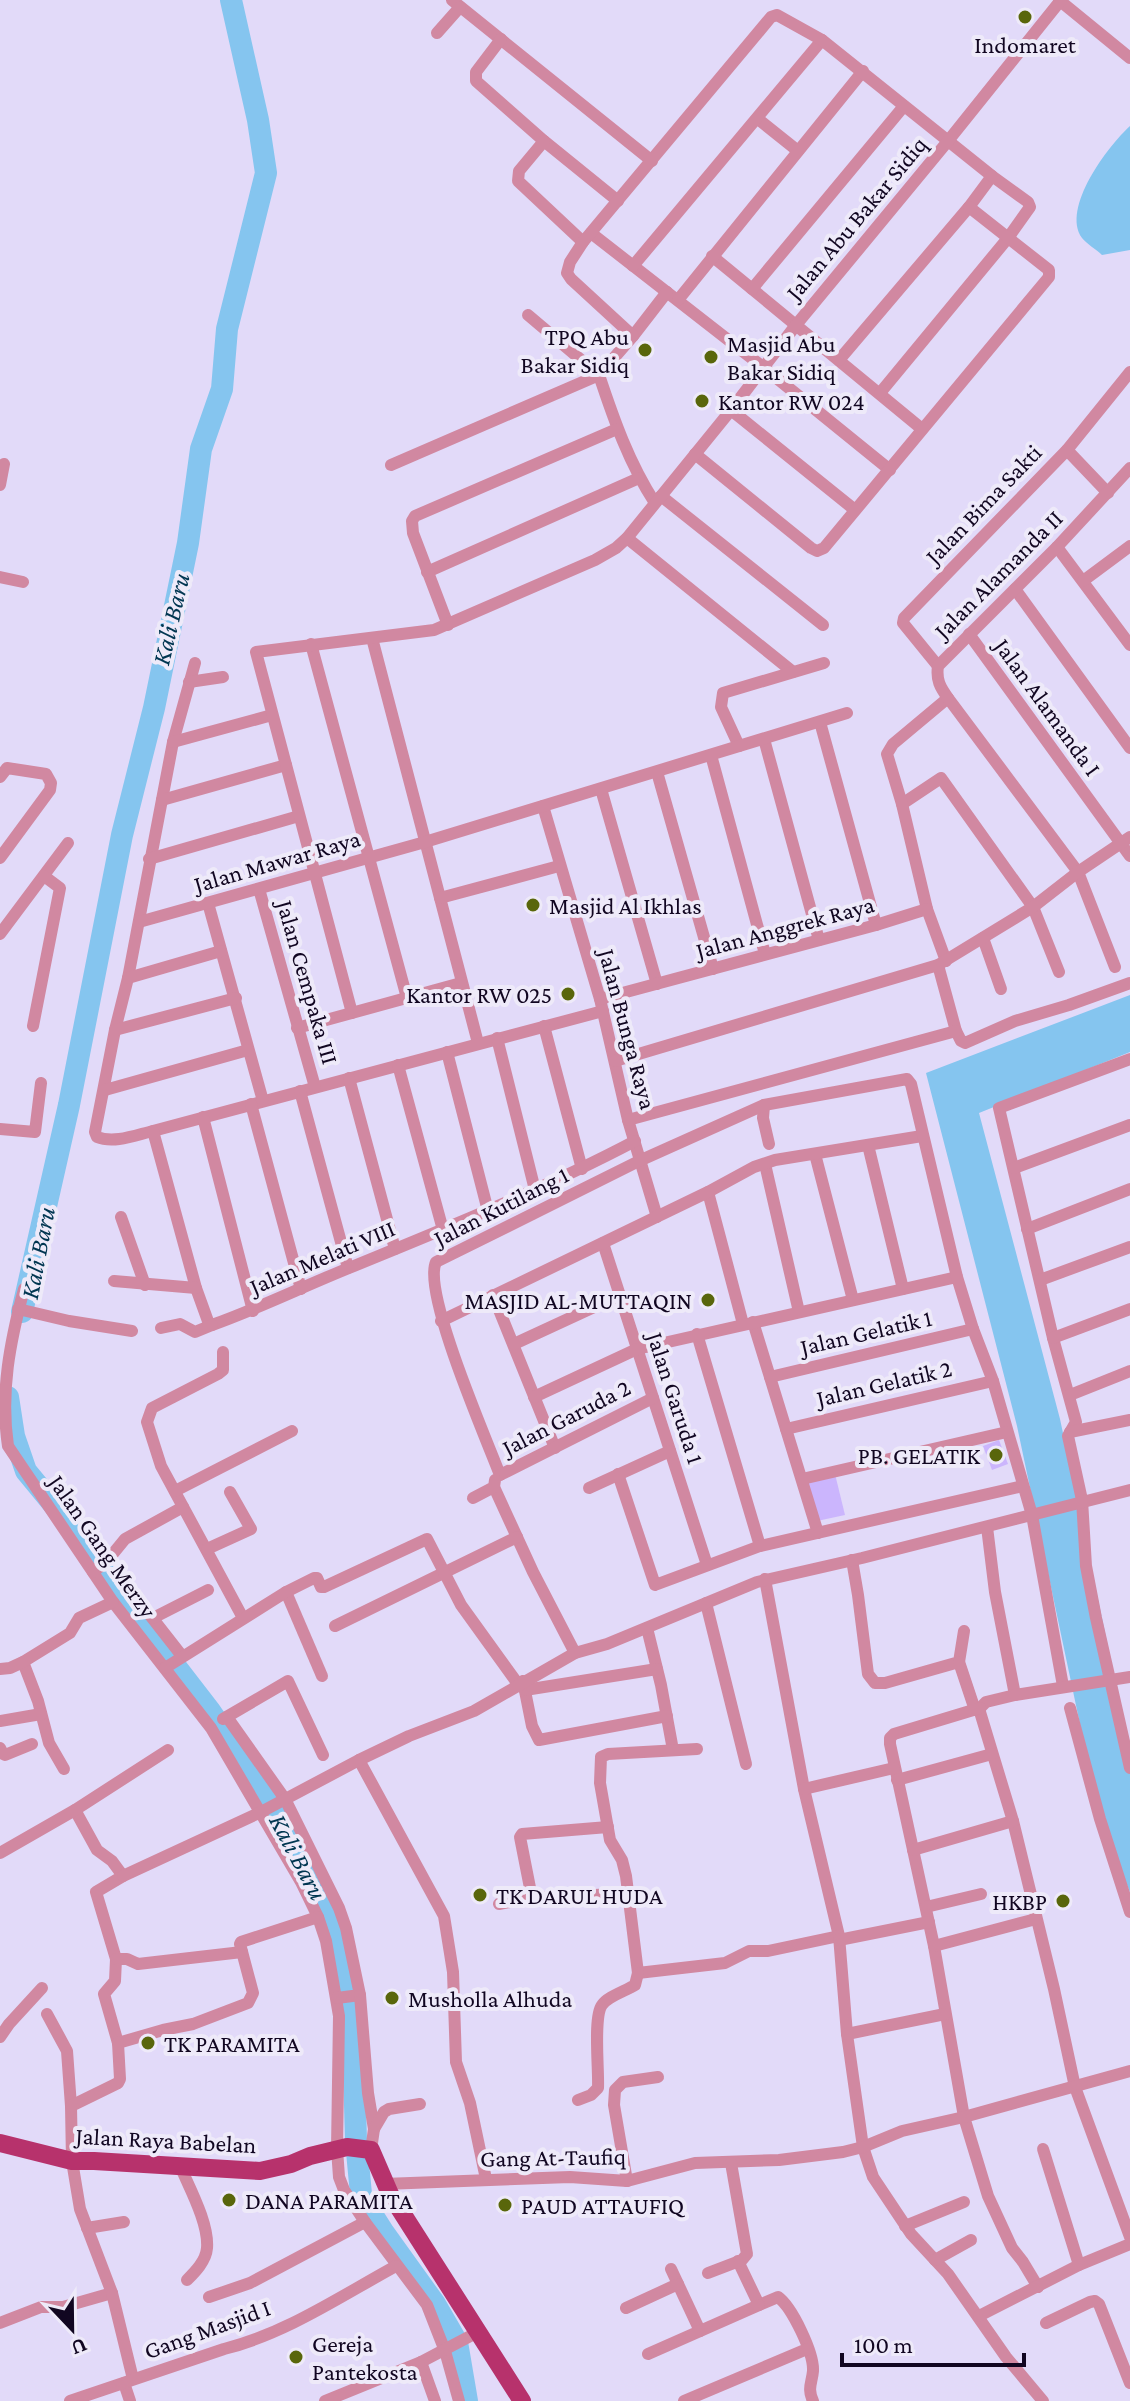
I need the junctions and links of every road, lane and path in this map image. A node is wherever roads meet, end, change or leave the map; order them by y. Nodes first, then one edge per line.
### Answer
1 (1060, 0) edge
2 (456, 4) edge
3 (437, 33) dead end
4 (501, 39) junction
5 (822, 40) junction
6 (1130, 58) edge
7 (863, 71) junction
8 (904, 106) junction
9 (758, 119) junction
10 (544, 141) junction
11 (948, 141) junction
12 (798, 151) junction
13 (652, 161) junction
14 (992, 176) junction
15 (618, 201) junction
16 (969, 207) junction
17 (587, 238) junction
18 (1008, 238) junction
19 (712, 256) junction
20 (633, 266) junction
21 (752, 289) junction
22 (672, 296) junction
23 (528, 315) dead end
24 (796, 325) junction
25 (633, 336) junction
26 (839, 360) junction
27 (763, 367) junction
28 (1130, 372) edge
29 (599, 375) junction
30 (880, 393) junction
31 (731, 410) junction
32 (617, 429) junction
33 (922, 429) junction
34 (1067, 450) junction
35 (695, 454) junction
36 (4, 464) dead end
37 (391, 465) dead end
38 (1130, 468) edge
39 (890, 470) junction
40 (639, 478) junction
41 (0, 485) edge
42 (1108, 493) junction
43 (658, 500) junction
44 (855, 510) junction
45 (627, 538) junction
46 (1130, 546) edge
47 (1057, 547) junction
48 (427, 572) junction
49 (0, 577) edge
50 (1083, 581) junction
51 (23, 582) dead end
52 (1015, 589) junction
53 (1130, 618) edge
54 (448, 625) junction
55 (823, 625) dead end
56 (1117, 627) junction
57 (969, 634) junction
58 (372, 638) junction
59 (311, 644) junction
60 (1130, 645) edge
61 (195, 663) dead end
62 (824, 663) dead end
63 (938, 666) junction
64 (793, 672) junction
65 (223, 677) dead end
66 (189, 682) junction
67 (948, 698) junction
68 (847, 713) dead end
69 (272, 715) junction
70 (820, 722) junction
71 (764, 739) junction
72 (173, 742) junction
73 (739, 746) junction
74 (1130, 748) edge
75 (711, 755) junction
76 (286, 765) junction
77 (657, 772) junction
78 (0, 777) edge
79 (601, 789) junction
80 (162, 800) junction
81 (902, 804) junction
82 (543, 806) junction
83 (299, 816) junction
84 (1125, 840) edge
85 (425, 842) junction
86 (68, 843) dead end
87 (1130, 856) edge
88 (0, 858) edge
89 (369, 858) junction
90 (149, 859) junction
91 (559, 866) junction
92 (1078, 872) junction
93 (315, 873) junction
94 (44, 876) junction
95 (259, 889) junction
96 (440, 898) junction
97 (208, 903) junction
98 (1033, 907) junction
99 (927, 909) junction
100 (140, 922) junction
101 (876, 925) junction
102 (0, 934) edge
103 (983, 938) junction
104 (819, 940) junction
105 (221, 951) junction
106 (765, 954) junction
107 (942, 963) junction
108 (1115, 967) dead end
109 (713, 969) junction
110 (1059, 972) dead end
111 (128, 978) junction
112 (461, 983) junction
113 (1130, 983) edge
114 (657, 984) junction
115 (1001, 989) dead end
116 (236, 998) junction
117 (407, 998) junction
118 (601, 1005) junction
119 (352, 1013) junction
120 (33, 1026) dead end
121 (544, 1026) junction
122 (297, 1028) junction
123 (115, 1030) junction
124 (956, 1031) junction
125 (497, 1038) junction
126 (478, 1043) junction
127 (248, 1050) junction
128 (447, 1052) junction
129 (1130, 1059) edge
130 (615, 1061) junction
131 (398, 1065) junction
132 (349, 1078) junction
133 (41, 1083) dead end
134 (315, 1087) junction
135 (105, 1090) junction
136 (300, 1091) junction
137 (257, 1102) junction
138 (764, 1105) junction
139 (203, 1117) junction
140 (628, 1120) junction
141 (1130, 1125) edge
142 (0, 1129) edge
143 (153, 1131) junction
144 (922, 1136) junction
145 (635, 1141) junction
146 (769, 1144) dead end
147 (868, 1145) junction
148 (815, 1154) junction
149 (639, 1161) junction
150 (765, 1164) junction
151 (1014, 1168) junction
152 (582, 1169) junction
153 (1130, 1189) edge
154 (535, 1190) junction
155 (708, 1192) junction
156 (488, 1211) junction
157 (121, 1217) dead end
158 (657, 1217) junction
159 (1027, 1229) junction
160 (443, 1230) junction
161 (603, 1243) junction
162 (1130, 1247) edge
163 (395, 1249) junction
164 (348, 1268) junction
165 (957, 1277) junction
166 (1040, 1280) junction
167 (114, 1281) dead end
168 (145, 1285) junction
169 (196, 1288) junction
170 (24, 1289) dead end
171 (301, 1289) junction
172 (903, 1289) junction
173 (493, 1295) junction
174 (620, 1295) junction
175 (853, 1300) junction
176 (1130, 1309) edge
177 (22, 1310) junction
178 (253, 1311) junction
179 (799, 1312) junction
180 (441, 1321) junction
181 (748, 1323) junction
182 (212, 1325) junction
183 (161, 1328) dead end
184 (973, 1329) junction
185 (132, 1331) dead end
186 (697, 1334) junction
187 (1053, 1338) junction
188 (514, 1344) junction
189 (4, 1348) edge
190 (637, 1349) junction
191 (223, 1352) dead end
192 (1130, 1371) edge
193 (770, 1377) junction
194 (993, 1381) junction
195 (1070, 1395) junction
196 (534, 1397) junction
197 (653, 1398) junction
198 (1130, 1420) edge
199 (786, 1429) junction
200 (292, 1431) dead end
201 (1007, 1432) junction
202 (1070, 1432) junction
203 (4, 1446) edge
204 (555, 1448) junction
205 (670, 1451) junction
206 (618, 1474) junction
207 (802, 1479) junction
208 (497, 1481) junction
209 (1023, 1486) junction
210 (589, 1488) dead end
211 (1130, 1490) edge
212 (175, 1491) junction
213 (230, 1492) dead end
214 (473, 1498) dead end
215 (1075, 1503) junction
216 (183, 1507) junction
217 (1032, 1515) junction
218 (987, 1527) junction
219 (818, 1533) junction
220 (517, 1537) junction
221 (760, 1546) junction
222 (207, 1549) junction
223 (852, 1560) junction
224 (707, 1565) junction
225 (99, 1568) junction
226 (442, 1572) junction
227 (765, 1579) junction
228 (128, 1587) dead end
229 (208, 1590) dead end
230 (286, 1592) junction
231 (113, 1602) junction
232 (706, 1603) junction
233 (153, 1618) junction
234 (243, 1618) junction
235 (335, 1626) dead end
236 (647, 1628) junction
237 (964, 1631) dead end
238 (575, 1653) junction
239 (23, 1662) junction
240 (173, 1662) junction
241 (959, 1662) junction
242 (0, 1669) edge
243 (657, 1669) junction
244 (322, 1676) dead end
245 (1130, 1677) edge
246 (1106, 1682) junction
247 (522, 1685) junction
248 (1063, 1686) junction
249 (1015, 1695) junction
250 (1070, 1708) dead end
251 (977, 1709) junction
252 (41, 1714) junction
253 (667, 1716) junction
254 (0, 1721) edge
255 (219, 1722) junction
256 (32, 1744) dead end
257 (0, 1748) edge
258 (697, 1749) dead end
259 (168, 1750) dead end
260 (673, 1750) junction
261 (992, 1754) junction
262 (323, 1755) dead end
263 (359, 1760) junction
264 (746, 1764) dead end
265 (1130, 1768) edge
266 (64, 1769) dead end
267 (895, 1774) junction
268 (804, 1789) junction
269 (273, 1805) junction
270 (75, 1810) junction
271 (1013, 1821) junction
272 (608, 1827) junction
273 (913, 1850) junction
274 (0, 1853) edge
275 (123, 1876) junction
276 (628, 1891) junction
277 (981, 1894) dead end
278 (532, 1898) junction
279 (499, 1904) dead end
280 (926, 1907) junction
281 (1130, 1912) edge
282 (318, 1917) junction
283 (1036, 1919) junction
284 (929, 1922) junction
285 (839, 1938) junction
286 (934, 1946) junction
287 (242, 1952) junction
288 (116, 1959) junction
289 (638, 1973) junction
290 (42, 1988) dead end
291 (348, 1997) junction
292 (47, 2014) dead end
293 (945, 2014) junction
294 (847, 2034) junction
295 (0, 2037) edge
296 (118, 2043) junction
297 (1130, 2071) edge
298 (658, 2077) dead end
299 (1075, 2087) junction
300 (578, 2100) dead end
301 (420, 2104) dead end
302 (71, 2106) junction
303 (964, 2117) junction
304 (374, 2129) junction
305 (0, 2143) edge
306 (863, 2147) junction
307 (355, 2149) junction
308 (1043, 2149) dead end
309 (72, 2161) junction
310 (731, 2163) junction
311 (181, 2168) junction
312 (486, 2179) junction
313 (627, 2181) junction
314 (384, 2184) junction
315 (964, 2202) dead end
316 (124, 2222) dead end
317 (365, 2222) junction
318 (905, 2226) junction
319 (87, 2228) junction
320 (1130, 2237) edge
321 (971, 2240) dead end
322 (1130, 2244) edge
323 (935, 2260) junction
324 (738, 2261) junction
325 (1079, 2265) junction
326 (396, 2266) junction
327 (671, 2269) dead end
328 (708, 2273) dead end
329 (187, 2280) dead end
330 (678, 2284) junction
331 (1038, 2287) junction
332 (112, 2293) junction
333 (209, 2297) dead end
334 (759, 2305) junction
335 (626, 2308) dead end
336 (979, 2316) junction
337 (0, 2323) edge
338 (1046, 2323) dead end
339 (700, 2331) junction
340 (460, 2342) junction
341 (807, 2349) junction
342 (648, 2354) dead end
343 (421, 2362) junction
344 (128, 2381) junction
345 (1130, 2383) edge
346 (349, 2396) edge
347 (70, 2401) edge
348 (130, 2401) edge
349 (325, 2401) edge
350 (435, 2401) edge
351 (459, 2401) edge
352 (522, 2401) edge
353 (684, 2401) edge
354 (813, 2401) edge
355 (1043, 2401) edge

1 - 6 street
1 - 11 street, Jalan Abu Bakar Sidiq
2 - 3 street
2 - 4 street
4 - 10 street
4 - 13 street
5 - 7 street
5 - 9 street
5 - 13 street
7 - 8 street
7 - 12 street
8 - 11 street
8 - 21 street
9 - 12 street
9 - 20 street
10 - 15 street
10 - 17 street
11 - 14 street
11 - 24 street, Jalan Abu Bakar Sidiq
12 - 19 street
13 - 15 street
14 - 16 street
14 - 18 street
15 - 17 street
16 - 18 street
16 - 26 street
17 - 20 street
17 - 25 street
18 - 30 street
18 - 33 street
19 - 21 street
19 - 22 street
20 - 22 street
21 - 24 street
22 - 25 street
22 - 27 street
23 - 29 street
24 - 26 street
24 - 27 street, Jalan Abu Bakar Sidiq
25 - 29 street
26 - 30 street
27 - 31 street, Jalan Abu Bakar Sidiq
27 - 39 street
28 - 34 street, Jalan Bima Sakti
29 - 32 street
29 - 37 street
30 - 33 street
31 - 35 street, Jalan Abu Bakar Sidiq
31 - 44 street
32 - 40 street
32 - 48 street
33 - 39 street
34 - 42 street
34 - 63 street, Jalan Bima Sakti
35 - 43 street, Jalan Abu Bakar Sidiq
35 - 44 street
36 - 41 street
38 - 42 street, Jalan Alamanda II
39 - 44 street
40 - 43 street
40 - 48 street
42 - 47 street, Jalan Alamanda II
43 - 45 street, Jalan Abu Bakar Sidiq
43 - 55 street
45 - 54 street, Jalan Abu Bakar Sidiq
45 - 64 street
46 - 50 street
47 - 50 street
47 - 52 street, Jalan Alamanda II
48 - 54 street
49 - 51 street
50 - 56 street
52 - 57 street, Jalan Alamanda II
52 - 74 street
53 - 56 street
54 - 58 street, Jalan Abu Bakar Sidiq
56 - 60 street
57 - 63 street, Jalan Alamanda II
57 - 84 street, Jalan Alamanda I
58 - 59 street, Jalan Abu Bakar Sidiq
58 - 85 street
59 - 69 street, Jalan Abu Bakar Sidiq
59 - 89 street
61 - 66 street
62 - 64 street
63 - 67 street, Jalan Alamanda II
64 - 73 street
65 - 66 street
66 - 72 street
67 - 81 street
67 - 92 street, Jalan Alamanda II
68 - 70 street, Jalan Mawar Raya
69 - 72 street
69 - 76 street
70 - 71 street, Jalan Mawar Raya
70 - 101 street
71 - 73 street, Jalan Mawar Raya
71 - 104 street
72 - 80 street
73 - 75 street, Jalan Mawar Raya
75 - 77 street, Jalan Mawar Raya
75 - 106 street
76 - 80 street
76 - 83 street
77 - 79 street, Jalan Mawar Raya
77 - 109 street
78 - 88 street
79 - 82 street, Jalan Mawar Raya
79 - 114 street
80 - 90 street
81 - 98 street
81 - 99 street
82 - 85 street, Jalan Mawar Raya
82 - 91 street, Jalan Bunga Raya
83 - 90 street
83 - 93 street
84 - 87 street, Jalan Alamanda I
84 - 92 street
85 - 89 street, Jalan Mawar Raya
85 - 96 street
86 - 94 street
89 - 93 street, Jalan Mawar Raya
89 - 117 street
90 - 100 street
91 - 96 street
91 - 118 street, Jalan Bunga Raya
92 - 98 street
92 - 108 street, Jalan Alamanda II
93 - 95 street, Jalan Mawar Raya
93 - 119 street
94 - 102 street
94 - 120 street
95 - 97 street, Jalan Mawar Raya
95 - 122 street, Jalan Cempaka III
96 - 112 street
97 - 100 street, Jalan Mawar Raya
97 - 105 street
98 - 103 street
98 - 110 street
99 - 101 street, Jalan Anggrek Raya
99 - 107 street
100 - 111 street
101 - 104 street, Jalan Anggrek Raya
103 - 107 street
103 - 115 street
104 - 106 street, Jalan Anggrek Raya
105 - 111 street
105 - 116 street
106 - 109 street, Jalan Anggrek Raya
107 - 124 street
107 - 130 street
109 - 114 street, Jalan Anggrek Raya
111 - 123 street
112 - 117 street
112 - 126 street
113 - 124 street
114 - 118 street, Jalan Anggrek Raya
116 - 123 street
116 - 127 street
117 - 119 street
118 - 121 street, Jalan Anggrek Raya
118 - 130 street, Jalan Bunga Raya
119 - 122 street
121 - 125 street, Jalan Anggrek Raya
121 - 152 street
122 - 134 street, Jalan Cempaka III
123 - 135 street
124 - 140 street
125 - 126 street, Jalan Anggrek Raya
125 - 154 street
126 - 128 street, Jalan Anggrek Raya
127 - 135 street
127 - 137 street
128 - 131 street, Jalan Anggrek Raya
128 - 156 street
129 - 151 street
130 - 140 street, Jalan Bunga Raya
131 - 132 street, Jalan Anggrek Raya
131 - 160 street
132 - 134 street, Jalan Anggrek Raya
132 - 163 street
133 - 142 street
134 - 136 street, Jalan Anggrek Raya
135 - 143 street, Jalan Anggrek Raya
136 - 137 street, Jalan Anggrek Raya
136 - 164 street
137 - 139 street, Jalan Anggrek Raya
137 - 171 street
138 - 144 street
138 - 146 street
138 - 149 street
139 - 143 street, Jalan Anggrek Raya
139 - 178 street
140 - 145 street, Jalan Bunga Raya
141 - 151 street
143 - 169 street
144 - 147 street
144 - 165 street
145 - 149 street, Jalan Bunga Raya
145 - 152 street, Jalan Melati VIII
147 - 148 street
147 - 172 street
148 - 150 street
148 - 175 street
149 - 158 street, Jalan Bunga Raya
149 - 180 street, Jalan Kutilang 1
150 - 155 street
150 - 179 street
151 - 159 street
152 - 154 street, Jalan Melati VIII
153 - 159 street
154 - 156 street, Jalan Melati VIII
155 - 158 street
155 - 181 street
156 - 160 street, Jalan Melati VIII
157 - 168 street
158 - 161 street
159 - 166 street
160 - 163 street, Jalan Melati VIII
161 - 173 street
161 - 174 street, Jalan Garuda 1
162 - 166 street
163 - 164 street, Jalan Melati VIII
164 - 171 street, Jalan Melati VIII
165 - 172 street
165 - 184 street
166 - 187 street
167 - 168 street
168 - 169 street
169 - 182 street
170 - 177 street, Jalan Gang Merzy
171 - 178 street, Jalan Melati VIII
172 - 175 street
173 - 180 street
173 - 188 street
174 - 188 street
174 - 190 street, Jalan Garuda 1
175 - 179 street
176 - 187 street
177 - 185 street
177 - 189 street, Jalan Gang Merzy
178 - 182 street, Jalan Melati VIII
179 - 181 street
180 - 208 street
181 - 186 street
181 - 193 street
182 - 183 street, Jalan Melati VIII
184 - 193 street, Jalan Gelatik 1
184 - 194 street
186 - 190 street
186 - 221 street
187 - 195 street
188 - 196 street
189 - 203 street, Jalan Gang Merzy
190 - 196 street
190 - 197 street, Jalan Garuda 1
191 - 212 street
192 - 195 street
193 - 199 street
194 - 199 street, Jalan Gelatik 2
194 - 201 street
195 - 202 street
196 - 204 street
197 - 204 street, Jalan Garuda 2
197 - 205 street, Jalan Garuda 1
198 - 202 street
199 - 207 street
200 - 212 street
201 - 207 street
201 - 209 street
202 - 215 street
203 - 225 street, Jalan Gang Merzy
204 - 208 street, Jalan Garuda 2
205 - 206 street
205 - 224 street, Jalan Garuda 1
206 - 210 street
206 - 224 street
207 - 219 street
208 - 214 street, Jalan Garuda 2
208 - 220 street
209 - 217 street
209 - 219 street
211 - 215 street
212 - 216 street
213 - 222 street
215 - 217 street
215 - 246 street
216 - 222 street
216 - 225 street
217 - 218 street
217 - 248 street
218 - 223 street
218 - 249 street
219 - 221 street
220 - 226 street
220 - 238 street
221 - 224 street
222 - 234 street
223 - 227 street
223 - 241 street
225 - 231 street, Jalan Gang Merzy
226 - 230 street
226 - 235 street
226 - 247 street
227 - 232 street
227 - 268 street
228 - 233 street
229 - 233 street
230 - 234 street
230 - 244 street
231 - 239 street
231 - 240 street, Jalan Gang Merzy
232 - 236 street
232 - 264 street
233 - 240 street
234 - 240 street
236 - 238 street
236 - 243 street
237 - 241 street
238 - 247 street
239 - 242 street
239 - 252 street
240 - 255 street, Jalan Gang Merzy
241 - 251 street
243 - 247 street
243 - 253 street
245 - 246 street
246 - 248 street
246 - 265 street
247 - 253 street
247 - 263 street
248 - 249 street
249 - 251 street
250 - 281 street
251 - 261 street
251 - 267 street
252 - 254 street
252 - 266 street
253 - 260 street
255 - 262 street
255 - 269 street, Jalan Gang Merzy
255 - 269 street
256 - 257 street
258 - 260 street
259 - 270 street
260 - 272 street
261 - 267 street
261 - 271 street
263 - 269 street
263 - 312 street
267 - 268 street
267 - 273 street
268 - 285 street
269 - 275 street
269 - 282 street, Jalan Gang Merzy
269 - 291 street
270 - 274 street
270 - 275 street
271 - 273 street
271 - 283 street
272 - 276 street
272 - 278 street
273 - 280 street
275 - 288 street
276 - 278 street
276 - 289 street
277 - 280 street
278 - 279 street
280 - 284 street
282 - 287 street
282 - 291 street, Jalan Gang Merzy
283 - 286 street
283 - 299 street
284 - 285 street
284 - 286 street
285 - 289 street
285 - 294 street
286 - 293 street
287 - 288 street
287 - 296 street
288 - 296 street
289 - 300 street
290 - 295 street
291 - 304 street
291 - 307 street, Jalan Gang Merzy
292 - 302 street
293 - 294 street
293 - 303 street
294 - 306 street
296 - 302 street
297 - 299 street, Gang At-Taufiq
298 - 313 street
299 - 303 street, Gang At-Taufiq
299 - 320 street
301 - 304 street
302 - 309 street
303 - 306 street, Gang At-Taufiq
303 - 331 street
304 - 307 street
305 - 309 main road, Jalan Raya Babelan
306 - 310 street, Gang At-Taufiq
306 - 318 street
307 - 311 main road, Jalan Raya Babelan
307 - 314 main road
307 - 317 street
308 - 325 street
309 - 311 main road, Jalan Raya Babelan
309 - 319 street
310 - 313 street, Gang At-Taufiq
310 - 324 street
311 - 329 street
312 - 313 street, Gang At-Taufiq
312 - 314 street, Gang At-Taufiq
314 - 340 main road
315 - 318 street
316 - 319 street
317 - 326 street
317 - 333 street
318 - 323 street
319 - 332 street
321 - 323 street
322 - 325 street
323 - 336 street
324 - 328 street
324 - 334 street
325 - 331 street
326 - 340 street
326 - 344 street, Gang Masjid I
327 - 330 street
330 - 335 street
330 - 339 street
331 - 336 street
332 - 337 street
332 - 344 street
334 - 339 street
334 - 341 street
336 - 355 street
338 - 345 street
339 - 342 street
340 - 343 street
340 - 351 street
340 - 352 main road
341 - 353 street
341 - 354 street
343 - 346 street
343 - 350 street
344 - 347 street, Gang Masjid I
344 - 348 street
346 - 349 street

